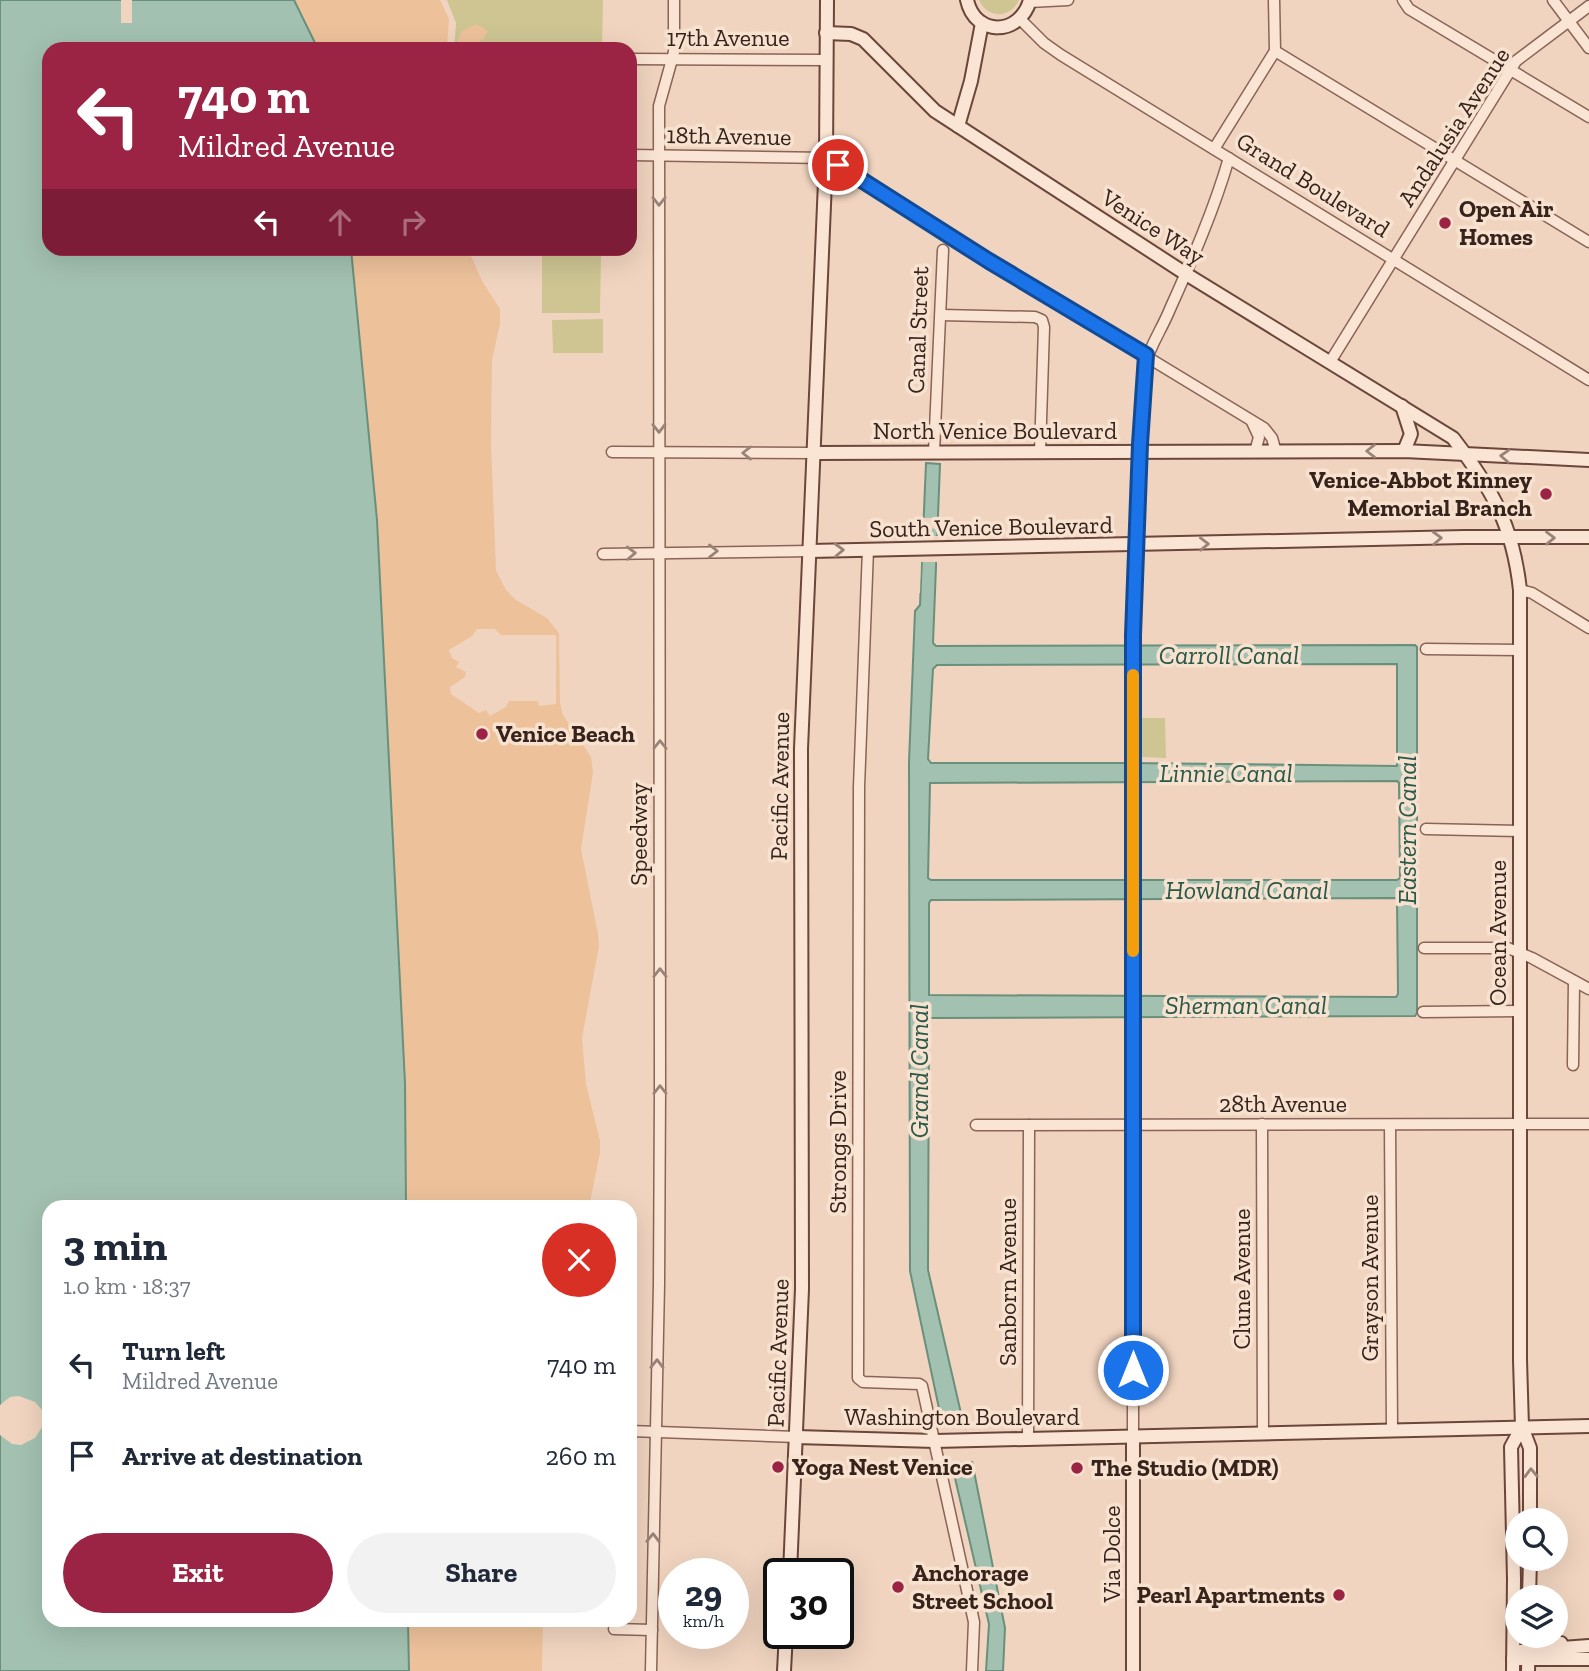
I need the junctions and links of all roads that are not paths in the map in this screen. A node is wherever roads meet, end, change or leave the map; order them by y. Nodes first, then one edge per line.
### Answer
1 (674, 0) edge
2 (827, 0) edge
3 (967, 0) edge
4 (1068, 0) edge
5 (1274, 0) edge
6 (1403, 0) edge
7 (1553, 0) edge
8 (1029, 1) edge
9 (1589, 6) edge
10 (1020, 19) junction
11 (1569, 21) junction
12 (982, 23) junction
13 (827, 33) junction
14 (1589, 48) edge
15 (1275, 51) junction
16 (637, 59) edge
17 (827, 60) junction
18 (672, 61) junction
19 (1512, 69) junction
20 (1589, 117) edge
21 (958, 126) junction
22 (1214, 149) junction
23 (637, 155) edge
24 (659, 155) junction
25 (826, 158) junction
26 (1229, 158) junction
27 (1457, 160) junction
28 (1589, 242) edge
29 (943, 250) dead end
30 (1393, 259) junction
31 (1186, 274) junction
32 (941, 314) junction
33 (1146, 355) junction
34 (1329, 362) junction
35 (1589, 380) edge
36 (1402, 406) junction
37 (1252, 422) junction
38 (1404, 451) junction
39 (611, 452) dead end
40 (934, 452) junction
41 (1040, 452) junction
42 (1255, 452) junction
43 (1276, 452) junction
44 (659, 453) junction
45 (815, 453) junction
46 (1140, 453) junction
47 (1464, 453) junction
48 (1589, 460) edge
49 (1589, 537) edge
50 (1510, 538) junction
51 (1136, 546) junction
52 (868, 549) junction
53 (810, 551) junction
54 (659, 552) junction
55 (603, 554) dead end
56 (1520, 590) junction
57 (1589, 628) edge
58 (1426, 649) dead end
59 (1519, 650) junction
60 (1426, 829) dead end
61 (1520, 831) junction
62 (1423, 948) dead end
63 (1520, 953) junction
64 (1574, 981) junction
65 (1589, 989) edge
66 (1519, 1011) junction
67 (1423, 1012) dead end
68 (1573, 1065) dead end
69 (1262, 1124) junction
70 (1520, 1124) junction
71 (1589, 1124) edge
72 (976, 1125) dead end
73 (1029, 1125) junction
74 (1134, 1125) junction
75 (1390, 1125) junction
76 (1589, 1426) edge
77 (1522, 1427) junction
78 (1392, 1430) junction
79 (637, 1431) edge
80 (655, 1432) junction
81 (1264, 1433) junction
82 (1133, 1436) junction
83 (796, 1437) junction
84 (1028, 1439) junction
85 (940, 1441) junction
86 (1514, 1508) edge
87 (1530, 1508) edge
88 (791, 1558) edge
89 (1514, 1571) edge
90 (614, 1629) dead end
91 (652, 1630) junction
92 (1568, 1644) edge
93 (1589, 1646) edge
94 (785, 1649) edge
95 (1586, 1659) edge
96 (1513, 1660) edge
97 (1528, 1660) edge
98 (651, 1671) edge
99 (784, 1671) edge
100 (972, 1671) edge
101 (1133, 1671) edge
102 (1546, 1671) edge

1 - 18 street, Speedway
2 - 13 main road, Pacific Avenue
3 - 12 main road
4 - 8 street
5 - 15 street
6 - 19 street
7 - 11 street
8 - 10 main road
9 - 11 street, Andalusia Avenue
10 - 12 main road
10 - 22 street, Grand Boulevard
11 - 14 street
11 - 19 street, Andalusia Avenue
12 - 21 main road
13 - 17 main road, Pacific Avenue
13 - 21 main road, Venice Way
15 - 22 street
15 - 27 street
16 - 18 street, 17th Avenue
17 - 18 street, 17th Avenue
17 - 25 main road, Pacific Avenue
18 - 24 street, Speedway
19 - 20 street
19 - 27 street, Andalusia Avenue
21 - 31 main road, Venice Way
22 - 26 street, Grand Boulevard
23 - 24 street, 18th Avenue
24 - 25 street, 18th Avenue
24 -> 44 street, Speedway
25 - 33 street
25 - 45 main road, Pacific Avenue
26 - 30 street, Grand Boulevard
26 - 31 street
27 - 28 street
27 - 30 street, Andalusia Avenue
29 - 32 street, Canal Street
30 - 34 street, Andalusia Avenue
30 - 35 street, Grand Boulevard
31 - 33 street
31 - 34 main road, Venice Way
32 - 40 street, Canal Street
32 - 41 street
33 - 37 street
33 - 46 street
34 - 36 main road, Venice Way
36 - 38 main road
36 - 47 main road, Venice Way
37 - 42 street
37 - 43 street
38 -> 43 main road, North Venice Boulevard
38 - 47 main road, North Venice Boulevard
39 - 44 street, North Venice Boulevard
40 - 41 main road, North Venice Boulevard
40 - 45 main road, North Venice Boulevard
41 - 46 main road, North Venice Boulevard
42 - 43 main road, North Venice Boulevard
42 - 46 main road, North Venice Boulevard
45 -> 44 street, North Venice Boulevard
44 - 54 street, Speedway
45 - 53 main road, Pacific Avenue
46 - 51 street
48 -> 47 main road, North Venice Boulevard
47 - 50 main road, Ocean Avenue
50 -> 49 main road, South Venice Boulevard
51 -> 50 main road, South Venice Boulevard
50 - 56 main road, Ocean Avenue
51 - 52 main road, South Venice Boulevard
51 - 74 street
53 -> 52 main road, South Venice Boulevard
52 - 85 street, Strongs Drive
54 -> 53 street, South Venice Boulevard
53 - 83 main road, Pacific Avenue
55 -> 54 street, South Venice Boulevard
80 -> 54 street, Speedway
56 - 57 street
56 - 59 main road, Ocean Avenue
58 - 59 street
59 - 61 main road, Ocean Avenue
60 - 61 street
61 - 63 main road, Ocean Avenue
62 - 63 street
63 - 64 street
63 - 66 main road, Ocean Avenue
64 - 65 street
64 - 68 street
66 - 67 street
66 - 70 main road, Ocean Avenue
69 - 74 street, 28th Avenue
69 - 75 street, 28th Avenue
69 - 81 street, Clune Avenue
70 - 71 street, 28th Avenue
70 - 75 street, 28th Avenue
70 - 77 main road, Ocean Avenue
72 - 73 street, 28th Avenue
73 - 74 street, 28th Avenue
73 - 84 street, Sanborn Avenue
74 - 82 street
75 - 78 street, Grayson Avenue
76 - 77 main road, Washington Boulevard
77 - 78 main road, Washington Boulevard
77 - 86 main road
87 -> 77 main road
78 - 81 main road, Washington Boulevard
79 - 80 street, Washington Boulevard
80 - 83 street, Washington Boulevard
91 -> 80 street, Speedway
81 - 82 main road, Washington Boulevard
82 - 84 main road, Washington Boulevard
82 - 101 main road, Via Dolce
83 - 85 main road, Washington Boulevard
83 - 88 main road, Pacific Avenue
84 - 85 main road, Washington Boulevard
85 - 100 street, Strongs Drive
89 - 96 main road
90 - 91 street
91 - 98 street, Speedway
92 - 93 main road
93 - 97 main road
94 - 99 main road
95 - 97 main road
95 - 102 main road
96 - 97 main road

